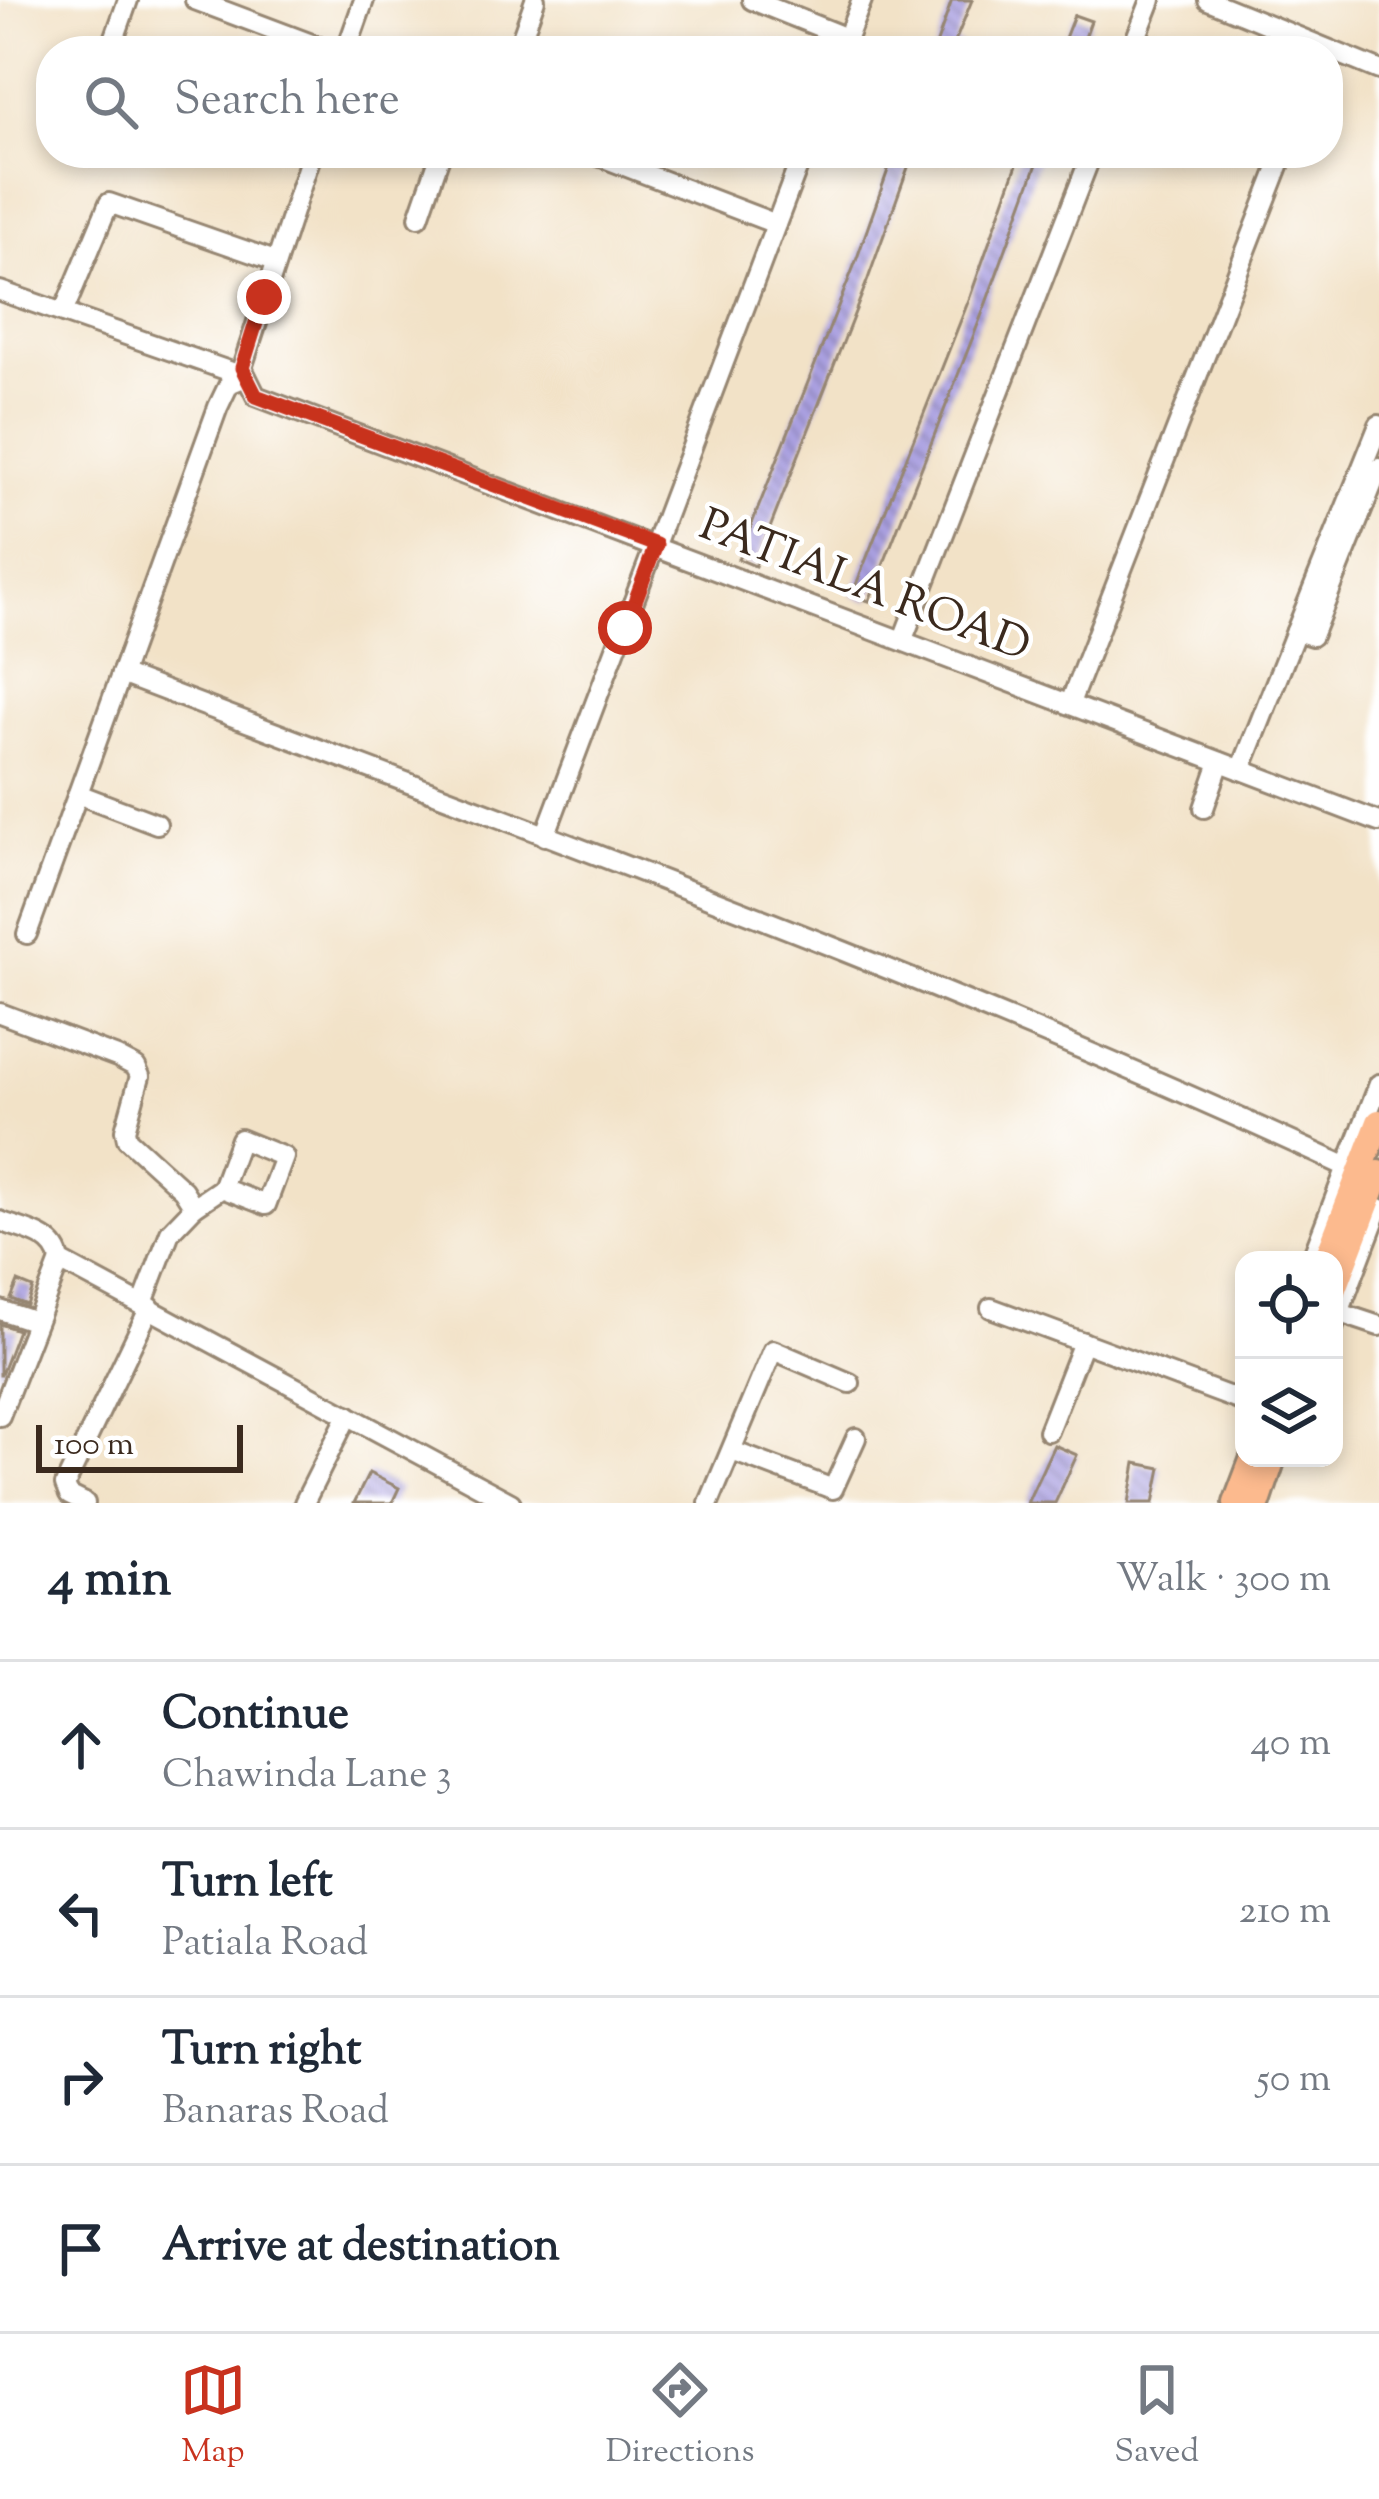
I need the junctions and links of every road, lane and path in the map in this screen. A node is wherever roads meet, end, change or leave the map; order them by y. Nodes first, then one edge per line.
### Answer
1 (128, 0) edge
2 (195, 0) edge
3 (364, 0) edge
4 (535, 0) edge
5 (752, 0) edge
6 (862, 0) edge
7 (1151, 0) edge
8 (1208, 0) edge
9 (115, 36) edge
10 (290, 36) edge
11 (351, 36) edge
12 (522, 36) edge
13 (828, 36) edge
14 (848, 36) edge
15 (1137, 36) edge
16 (1292, 36) edge
17 (1343, 57) edge
18 (1379, 70) edge
19 (306, 168) edge
20 (436, 168) edge
21 (644, 168) edge
22 (797, 168) edge
23 (1086, 168) edge
24 (1278, 168) edge
25 (419, 218) dead end
26 (776, 224) junction
27 (275, 262) junction
28 (0, 291) edge
29 (63, 313) junction
30 (246, 377) junction
31 (1379, 425) edge
32 (1379, 467) edge
33 (1355, 505) junction
34 (656, 545) junction
35 (903, 639) junction
36 (121, 674) junction
37 (1070, 704) junction
38 (1220, 762) junction
39 (1241, 770) junction
40 (77, 794) junction
41 (1204, 808) dead end
42 (1379, 822) edge
43 (157, 824) dead end
44 (545, 836) junction
45 (27, 934) dead end
46 (0, 1012) edge
47 (1379, 1084) edge
48 (1379, 1122) edge
49 (1347, 1167) junction
50 (1379, 1173) edge
51 (222, 1188) dead end
52 (194, 1207) junction
53 (1379, 1208) edge
54 (0, 1221) edge
55 (1314, 1251) edge
56 (1329, 1251) edge
57 (59, 1261) junction
58 (1343, 1285) edge
59 (1343, 1291) edge
60 (146, 1305) junction
61 (991, 1309) dead end
62 (0, 1310) edge
63 (1343, 1313) edge
64 (36, 1322) junction
65 (1379, 1326) edge
66 (1084, 1342) junction
67 (850, 1383) dead end
68 (1235, 1399) edge
69 (348, 1415) junction
70 (0, 1416) edge
71 (1048, 1431) dead end
72 (856, 1438) dead end
73 (732, 1451) junction
74 (1250, 1467) edge
75 (1270, 1467) edge
76 (85, 1503) edge
77 (304, 1503) edge
78 (511, 1503) edge
79 (710, 1503) edge
80 (1236, 1503) edge
81 (1258, 1503) edge

1 - 9 street
2 - 10 street
3 - 11 street
4 - 12 street
5 - 13 street
6 - 14 street
7 - 15 street
8 - 16 street
17 - 18 street
19 - 27 street
20 - 25 street
21 - 26 street
22 - 26 street
23 - 35 street
24 - 37 street
26 - 34 street
27 - 29 street
27 - 30 street
28 - 29 street
29 - 30 street
30 - 34 street, PATIALA ROAD
30 - 36 street
31 - 33 street
32 - 33 street
33 - 39 street
34 - 35 street, PATIALA ROAD
34 - 44 street
35 - 37 street, PATIALA ROAD
36 - 40 street
36 - 44 street
37 - 38 street, PATIALA ROAD
38 - 39 street, PATIALA ROAD
38 - 41 street
39 - 42 street, PATIALA ROAD
40 - 43 street
40 - 45 street
44 - 49 street
46 - 52 street
47 - 49 street
48 - 56 main road
49 - 55 street
50 - 58 main road
51 - 52 street
52 - 60 street
53 - 59 street
54 - 57 street
57 - 60 street
57 - 64 street
60 - 69 street
60 - 76 street
61 - 66 street
62 - 64 street
63 - 65 street
64 - 70 street
66 - 68 street
66 - 71 street
67 - 73 street
69 - 77 street
69 - 78 street
72 - 73 street
73 - 79 street
74 - 80 main road
75 - 81 main road

